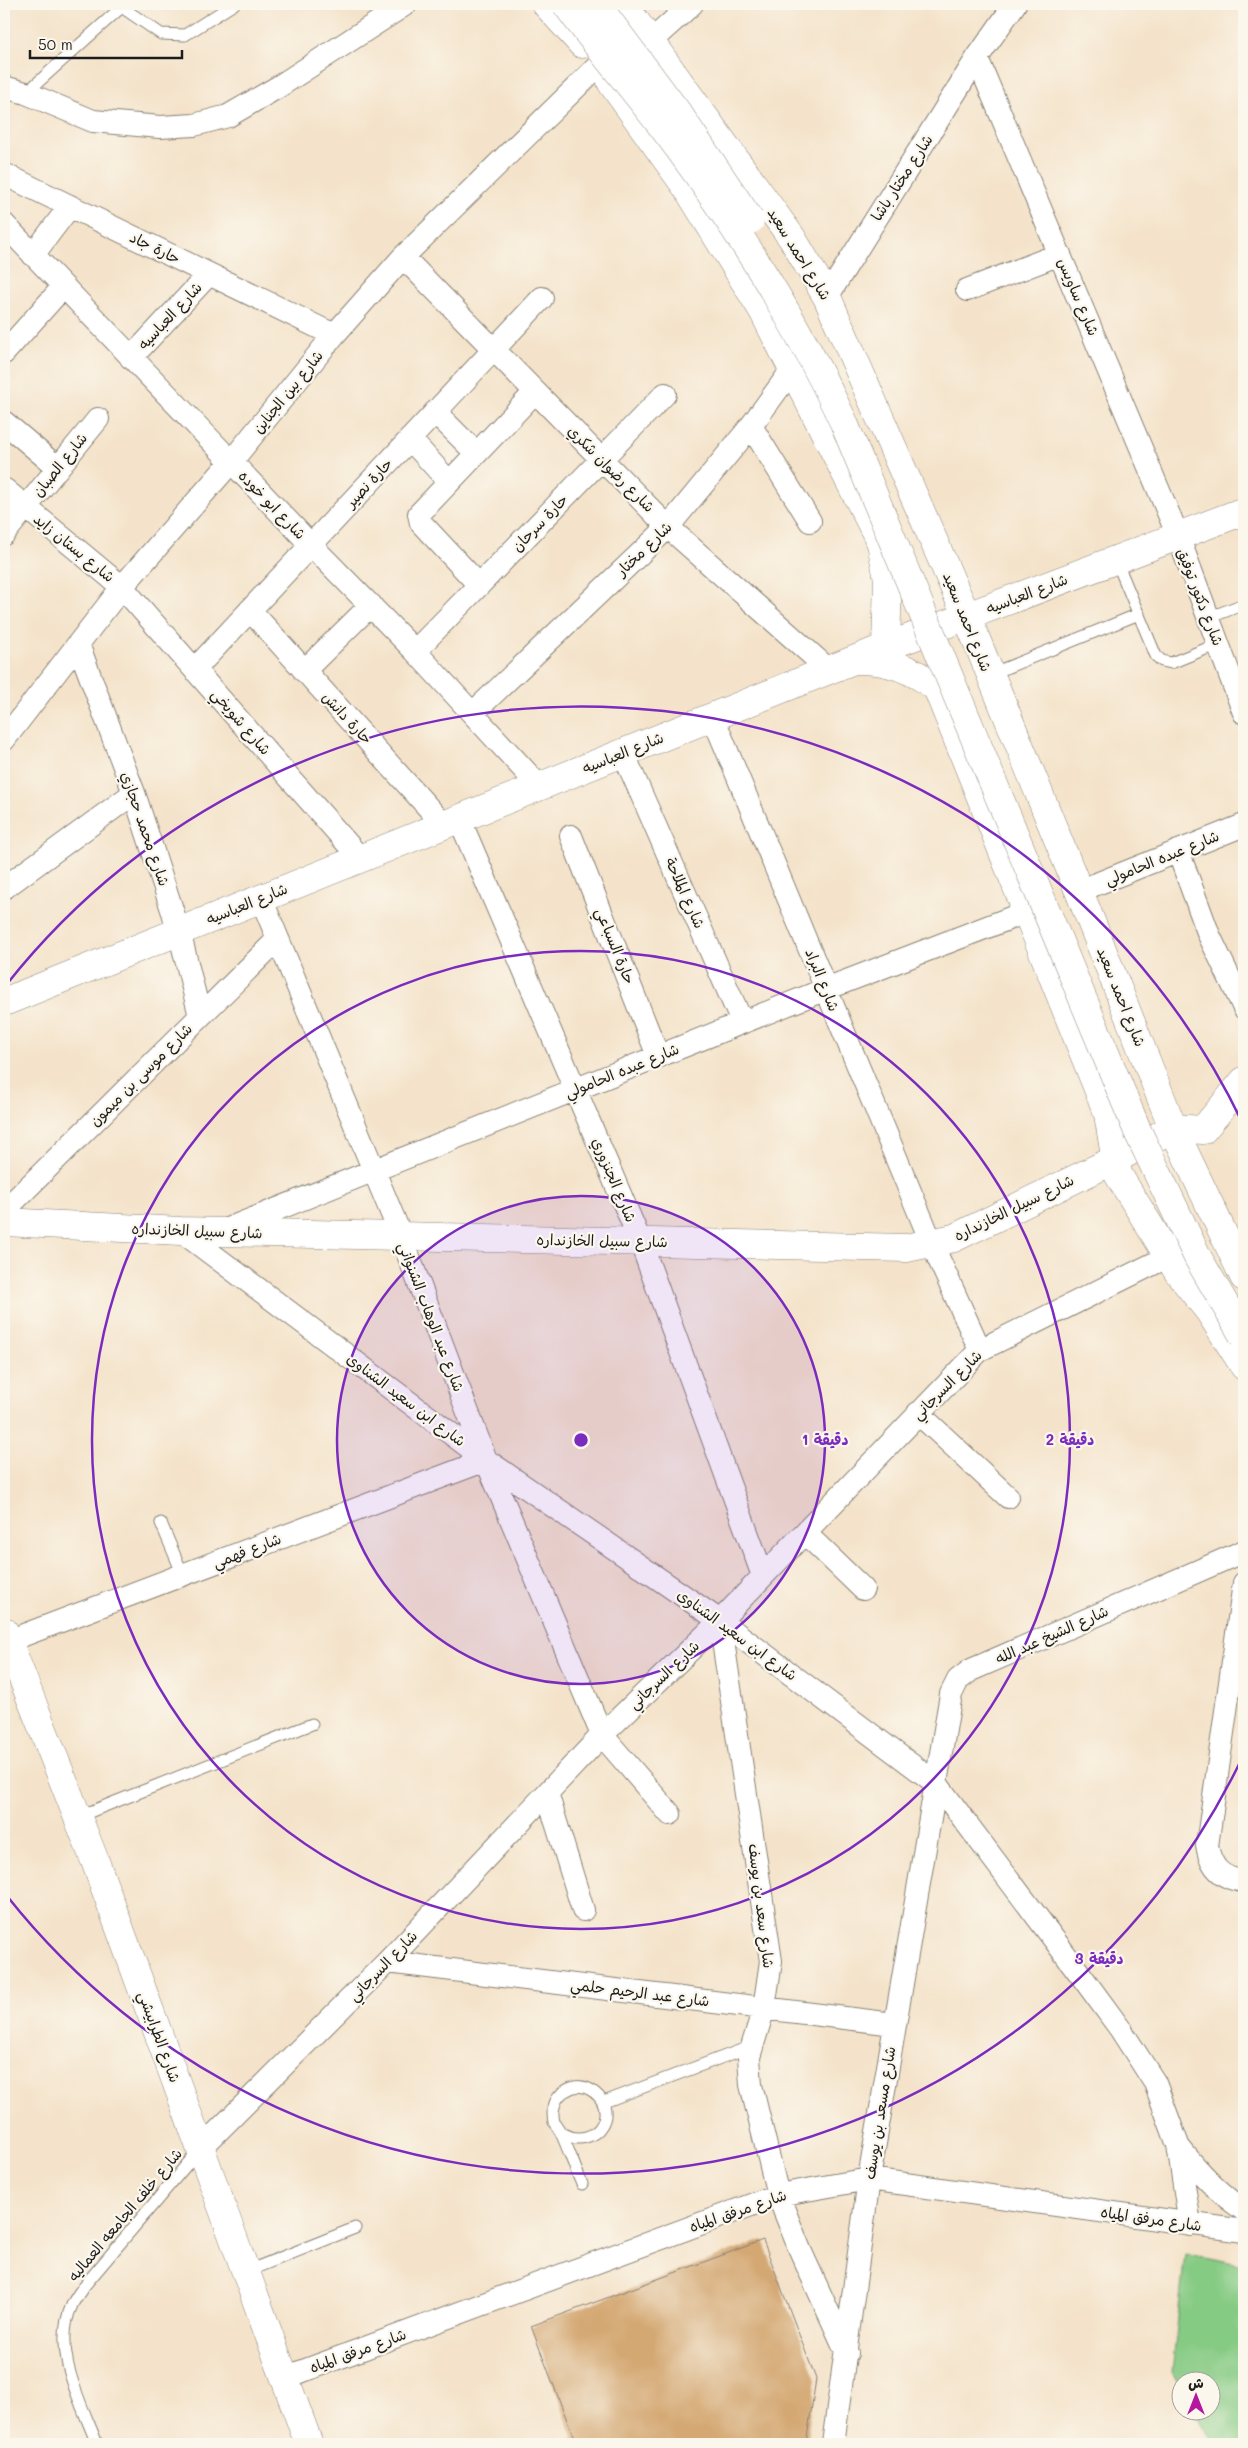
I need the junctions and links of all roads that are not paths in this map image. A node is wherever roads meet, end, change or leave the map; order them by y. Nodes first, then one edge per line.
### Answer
1 (234, 4) edge
2 (406, 4) edge
3 (546, 4) edge
4 (566, 4) edge
5 (596, 4) edge
6 (618, 4) edge
7 (624, 4) edge
8 (692, 4) edge
9 (1014, 4) edge
10 (124, 6) edge
11 (649, 39) junction
12 (581, 43) junction
13 (977, 58) junction
14 (601, 70) junction
15 (4, 87) edge
16 (26, 92) junction
17 (4, 174) edge
18 (70, 206) junction
19 (4, 224) edge
20 (1060, 254) junction
21 (33, 255) junction
22 (403, 257) junction
23 (209, 274) junction
24 (64, 287) junction
25 (967, 290) dead end
26 (542, 298) dead end
27 (827, 298) junction
28 (334, 335) junction
29 (493, 350) junction
30 (4, 353) edge
31 (131, 358) junction
32 (794, 367) junction
33 (535, 392) junction
34 (665, 394) dead end
35 (435, 412) junction
36 (98, 419) dead end
37 (4, 422) edge
38 (752, 426) junction
39 (410, 439) junction
40 (476, 453) junction
41 (601, 459) junction
42 (231, 462) junction
43 (58, 468) junction
44 (450, 482) junction
45 (4, 489) edge
46 (914, 496) junction
47 (26, 508) junction
48 (1244, 511) edge
49 (810, 521) dead end
50 (668, 527) junction
51 (873, 527) junction
52 (4, 534) edge
53 (1178, 536) junction
54 (311, 546) junction
55 (1116, 560) junction
56 (479, 585) junction
57 (122, 587) junction
58 (1244, 604) edge
59 (371, 605) junction
60 (250, 610) junction
61 (1139, 614) junction
62 (967, 617) junction
63 (1208, 618) junction
64 (78, 644) junction
65 (1218, 644) junction
66 (886, 647) junction
67 (415, 651) junction
68 (841, 665) junction
69 (195, 669) junction
70 (304, 671) junction
71 (989, 674) junction
72 (473, 713) junction
73 (1244, 713) edge
74 (713, 716) junction
75 (8, 726) edge
76 (628, 764) dead end
77 (539, 786) junction
78 (134, 793) junction
79 (452, 822) junction
80 (1244, 825) edge
81 (571, 836) dead end
82 (1178, 851) junction
83 (360, 858) junction
84 (4, 888) edge
85 (1079, 891) junction
86 (261, 898) junction
87 (1026, 912) junction
88 (179, 931) junction
89 (278, 939) junction
90 (826, 989) junction
91 (4, 1002) edge
92 (1244, 1008) edge
93 (200, 1016) junction
94 (742, 1022) junction
95 (658, 1056) junction
96 (1244, 1081) edge
97 (576, 1090) junction
98 (1172, 1128) junction
99 (1116, 1159) junction
100 (373, 1171) junction
101 (5, 1206) edge
102 (181, 1231) junction
103 (220, 1232) junction
104 (401, 1236) junction
105 (641, 1243) junction
106 (932, 1244) junction
107 (1237, 1251) edge
108 (1169, 1256) junction
109 (1244, 1277) edge
110 (1244, 1322) edge
111 (1244, 1337) edge
112 (980, 1350) junction
113 (1244, 1366) edge
114 (918, 1413) junction
115 (486, 1460) junction
116 (1008, 1497) dead end
117 (161, 1523) dead end
118 (804, 1533) junction
119 (1244, 1551) edge
120 (183, 1575) junction
121 (763, 1576) junction
122 (1244, 1583) edge
123 (863, 1589) dead end
124 (720, 1621) junction
125 (6, 1636) edge
126 (312, 1724) dead end
127 (602, 1735) junction
128 (937, 1784) junction
129 (547, 1793) junction
130 (670, 1814) dead end
131 (77, 1817) junction
132 (1244, 1881) edge
133 (583, 1910) dead end
134 (387, 1962) junction
135 (764, 2008) junction
136 (894, 2024) junction
137 (752, 2046) junction
138 (604, 2102) junction
139 (561, 2133) junction
140 (1178, 2145) junction
141 (200, 2149) junction
142 (869, 2179) junction
143 (582, 2184) dead end
144 (778, 2195) junction
145 (1244, 2210) edge
146 (1190, 2225) junction
147 (355, 2228) dead end
148 (1244, 2231) edge
149 (245, 2272) junction
150 (847, 2353) junction
151 (284, 2378) junction
152 (97, 2444) edge
153 (310, 2444) edge
154 (833, 2444) edge

1 - 10 lane
2 - 16 street
3 - 12 main road
4 - 111 main road, bridge
5 - 110 main road, bridge
6 - 12 main road
7 - 11 main road, شارع احمد سعيد
8 - 11 street
9 - 13 street, شارع مختار باشا
10 - 16 lane
11 - 14 main road
11 - 27 main road, شارع احمد سعيد
12 - 14 main road
13 - 20 street, شارع ساويس
13 - 27 street, شارع مختار باشا
14 - 22 street, شارع بين الجناين
14 - 32 main road
15 - 16 street
17 - 18 street, حارة جاد
18 - 21 street
18 - 23 street, حارة جاد
19 - 21 street, شارع ابو خوده
20 - 25 street
20 - 53 street, شارع ساويس
21 - 24 street, شارع ابو خوده
22 - 28 street, شارع بين الجناين
22 - 29 street, شارع رضوان شكري
23 - 28 street, حارة جاد
23 - 31 street, شارع العباسيه
24 - 30 street
24 - 31 street, شارع ابو خوده
26 - 29 street, حارة نصير
27 - 46 main road, شارع احمد سعيد
28 - 42 street, شارع بين الجناين
29 - 33 street, شارع رضوان شكري
29 - 35 street, حارة نصير
31 - 42 street, شارع ابو خوده
32 - 38 street, شارع مختار
32 - 51 main road
33 - 40 street
33 - 41 street, شارع رضوان شكري
34 - 41 street, حارة سرحان
35 - 39 street, حارة نصير
35 - 40 street
36 - 43 street, شارع الصبان
37 - 43 street
38 - 49 street
38 - 50 street, شارع مختار
39 - 44 street
39 - 54 street, حارة نصير
40 - 44 street
41 - 50 street, شارع رضوان شكري
41 - 56 street, حارة سرحان
42 - 54 street, شارع ابو خوده
42 - 57 street, شارع بين الجناين
43 - 47 street, شارع الصبان
44 - 56 street
45 - 47 street, شارع بستان زايد
46 - 51 main road
46 - 62 main road, شارع احمد سعيد
47 - 52 street, شارع الصبان
47 - 57 street, شارع بستان زايد
48 - 53 main road, شارع العباسيه
50 - 68 street, شارع رضوان شكري
50 - 72 street, شارع مختار
51 - 66 main road
53 - 55 main road, شارع العباسيه
53 - 63 street, شارع دكتور توفيق
54 - 59 street, شارع ابو خوده
54 - 60 street, حارة نصير
55 - 61 lane
55 - 62 main road, شارع العباسيه
56 - 67 street, حارة سرحان
57 - 64 street, شارع بين الجناين
57 - 69 street, شارع شويخي
58 - 63 lane
59 - 67 street, شارع ابو خوده
59 - 70 street
60 - 69 street, حارة نصير
60 - 70 street, حارة دانش
61 - 65 lane
61 - 71 lane
62 - 66 main road, شارع العباسيه
62 - 71 main road, شارع احمد سعيد
63 - 65 street, شارع دكتور توفيق
64 - 75 street, شارع بين الجناين
64 - 78 street, شارع محمد حجازي
65 - 73 street, شارع دكتور توفيق
66 - 68 main road, شارع العباسيه
67 - 72 street, شارع ابو خوده
68 - 74 main road, شارع العباسيه
68 - 87 main road
69 - 83 street, شارع شويخي
70 - 79 street, حارة دانش
71 - 85 main road, شارع احمد سعيد
72 - 77 street, شارع ابو خوده
74 - 77 main road, شارع العباسيه
74 - 90 street, شارع البراد
76 - 94 street, شارع الملاحة
77 - 79 main road, شارع العباسيه
78 - 84 street
78 - 88 street, شارع محمد حجازي
79 - 83 main road, شارع العباسيه
79 - 97 street, شارع الجنزوري
80 - 82 street, شارع عبده الحامولي
81 - 95 street, حارة السباعي
82 - 85 street, شارع عبده الحامولي
82 - 92 street
83 - 86 main road, شارع العباسيه
85 - 98 main road, شارع احمد سعيد
86 - 88 main road, شارع العباسيه
86 - 89 street, شارع عبد الوهاب الشنواني
87 - 90 street, شارع عبده الحامولي
87 - 99 main road
88 - 91 main road, شارع العباسيه
88 - 93 street, شارع محمد حجازي
89 - 93 street, شارع موسى بن ميمون
89 - 100 street, شارع عبد الوهاب الشنواني
90 - 94 street, شارع عبده الحامولي
90 - 106 street, شارع البراد
93 - 101 street, شارع موسى بن ميمون
94 - 95 street, شارع عبده الحامولي
95 - 97 street, شارع عبده الحامولي
96 - 98 main road
97 - 100 street, شارع عبده الحامولي
97 - 105 street, شارع الجنزوري
98 - 99 main road, شارع سبيل الخازنداره
98 - 107 main road, شارع احمد سعيد
99 - 106 main road, شارع سبيل الخازنداره
99 - 108 main road
100 - 103 street, شارع عبده الحامولي
100 - 104 street, شارع عبد الوهاب الشنواني
101 - 102 main road, شارع سبيل الخازنداره
102 - 103 main road, شارع سبيل الخازنداره
102 - 115 street, شارع ابن سعيد الشناوى
103 - 104 main road, شارع سبيل الخازنداره
104 - 105 main road, شارع سبيل الخازنداره
104 - 115 street, شارع عبد الوهاب الشنواني
105 - 106 main road, شارع سبيل الخازنداره
105 - 121 street, شارع الجنزوري
106 - 112 street, شارع البراد
107 - 109 main road, شارع احمد سعيد
108 - 112 street, شارع السرجاني
108 - 113 main road
112 - 114 street, شارع السرجاني
114 - 116 street
114 - 118 street, شارع السرجاني
115 - 120 street, شارع فهمي
115 - 124 street, شارع ابن سعيد الشناوى
115 - 127 street, شارع عبد الوهاب الشنواني
117 - 120 lane
118 - 121 street, شارع السرجاني
118 - 123 street
119 - 128 street, شارع الشيخ عبد الله
120 - 125 street, شارع فهمي
121 - 124 street, شارع السرجاني
122 - 132 street
124 - 127 street, شارع السرجاني
124 - 128 street, شارع ابن سعيد الشناوى
124 - 135 street, شارع سعد بن يوسف
125 - 131 main road, شارع الطرابيشي
126 - 131 lane
127 - 129 street, شارع السرجاني
127 - 130 street, شارع عبد الوهاب الشنواني
128 - 136 street, شارع مسعد بن يوسف
128 - 140 street, شارع ابن سعيد الشناوى
129 - 133 street
129 - 134 street, شارع السرجاني
131 - 141 main road, شارع الطرابيشي
134 - 135 street, شارع عبد الرحيم حلمي
134 - 141 street, شارع السرجاني
135 - 136 street, شارع عبد الرحيم حلمي
135 - 137 street, شارع سعد بن يوسف
136 - 142 street, شارع مسعد بن يوسف
137 - 138 lane
137 - 144 street, شارع سعد بن يوسف
138 - 139 lane
138 - 139 lane
139 - 143 lane
140 - 145 street, شارع ابن سعيد الشناوى
140 - 146 street, شارع ابن سعيد الشناوى
141 - 149 main road, شارع الطرابيشي
141 - 152 lane, شارع خلف الجامعه العماليه
142 - 144 street, شارع مرفق المياه
142 - 146 street, شارع مرفق المياه
142 - 150 street, شارع مسعد بن يوسف
144 - 150 street, شارع سعد بن يوسف
144 - 151 street, شارع مرفق المياه
146 - 148 street, شارع مرفق المياه
147 - 149 lane
149 - 151 main road, شارع الطرابيشي
150 - 154 street, شارع مسعد بن يوسف
151 - 153 main road, شارع الطرابيشي

